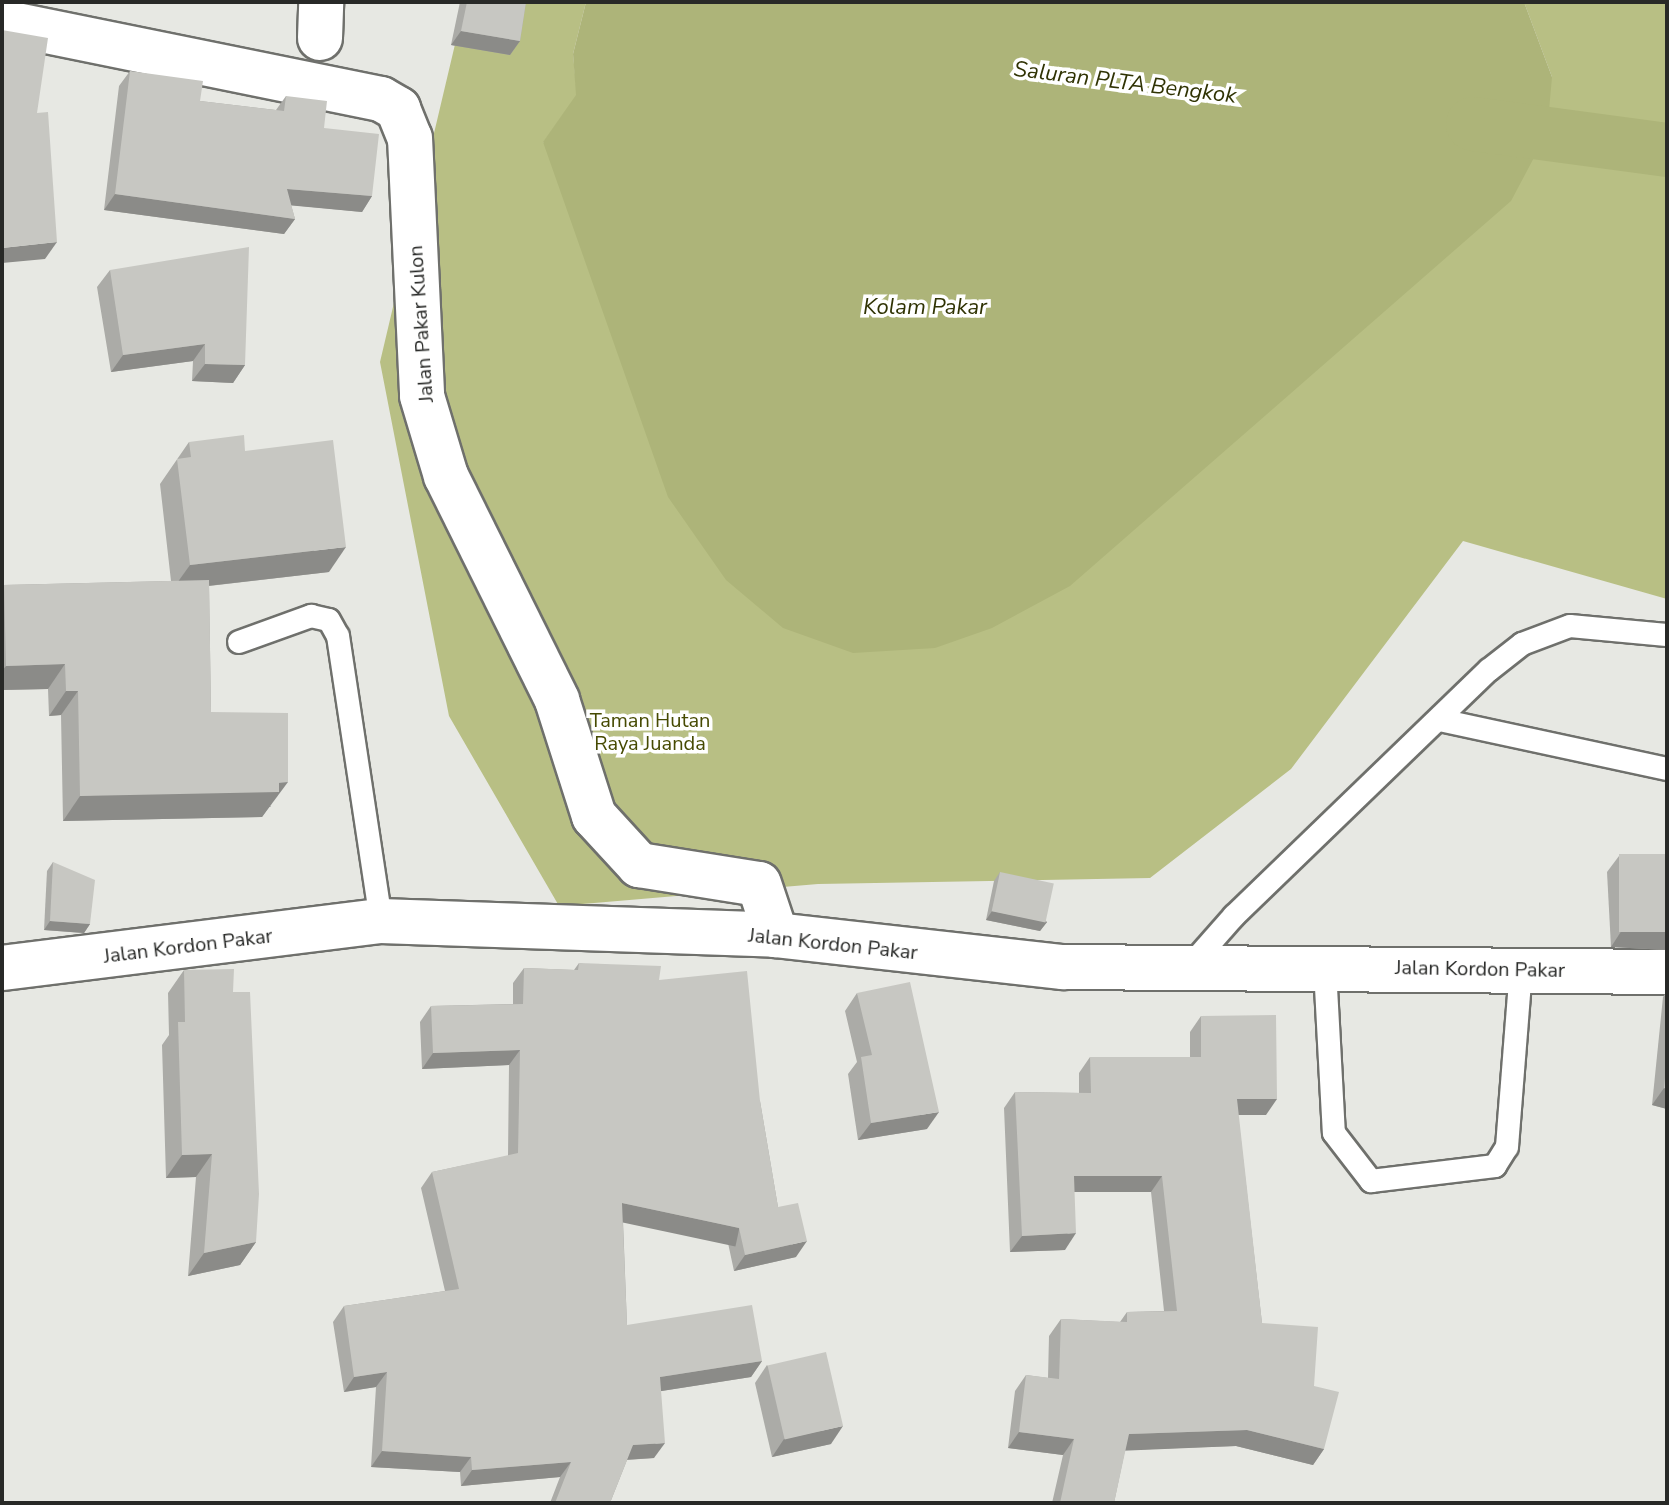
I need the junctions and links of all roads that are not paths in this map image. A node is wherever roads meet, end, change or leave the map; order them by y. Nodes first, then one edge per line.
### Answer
1 (2, 22) edge
2 (1667, 635) edge
3 (239, 642) dead end
4 (1440, 720) junction
5 (1667, 769) edge
6 (381, 921) junction
7 (776, 935) junction
8 (1189, 967) junction
9 (2, 968) edge
10 (1325, 969) junction
11 (1521, 970) junction
12 (1667, 972) edge

1 - 7 street, Jalan Pakar Kulon
2 - 4 lane
3 - 6 lane
4 - 5 lane
4 - 8 lane
6 - 7 street, Jalan Kordon Pakar
6 - 9 street, Jalan Kordon Pakar
7 - 8 street, Jalan Kordon Pakar
8 - 10 street, Jalan Kordon Pakar
10 - 11 street, Jalan Kordon Pakar
10 - 11 lane
11 - 12 street, Jalan Kordon Pakar

